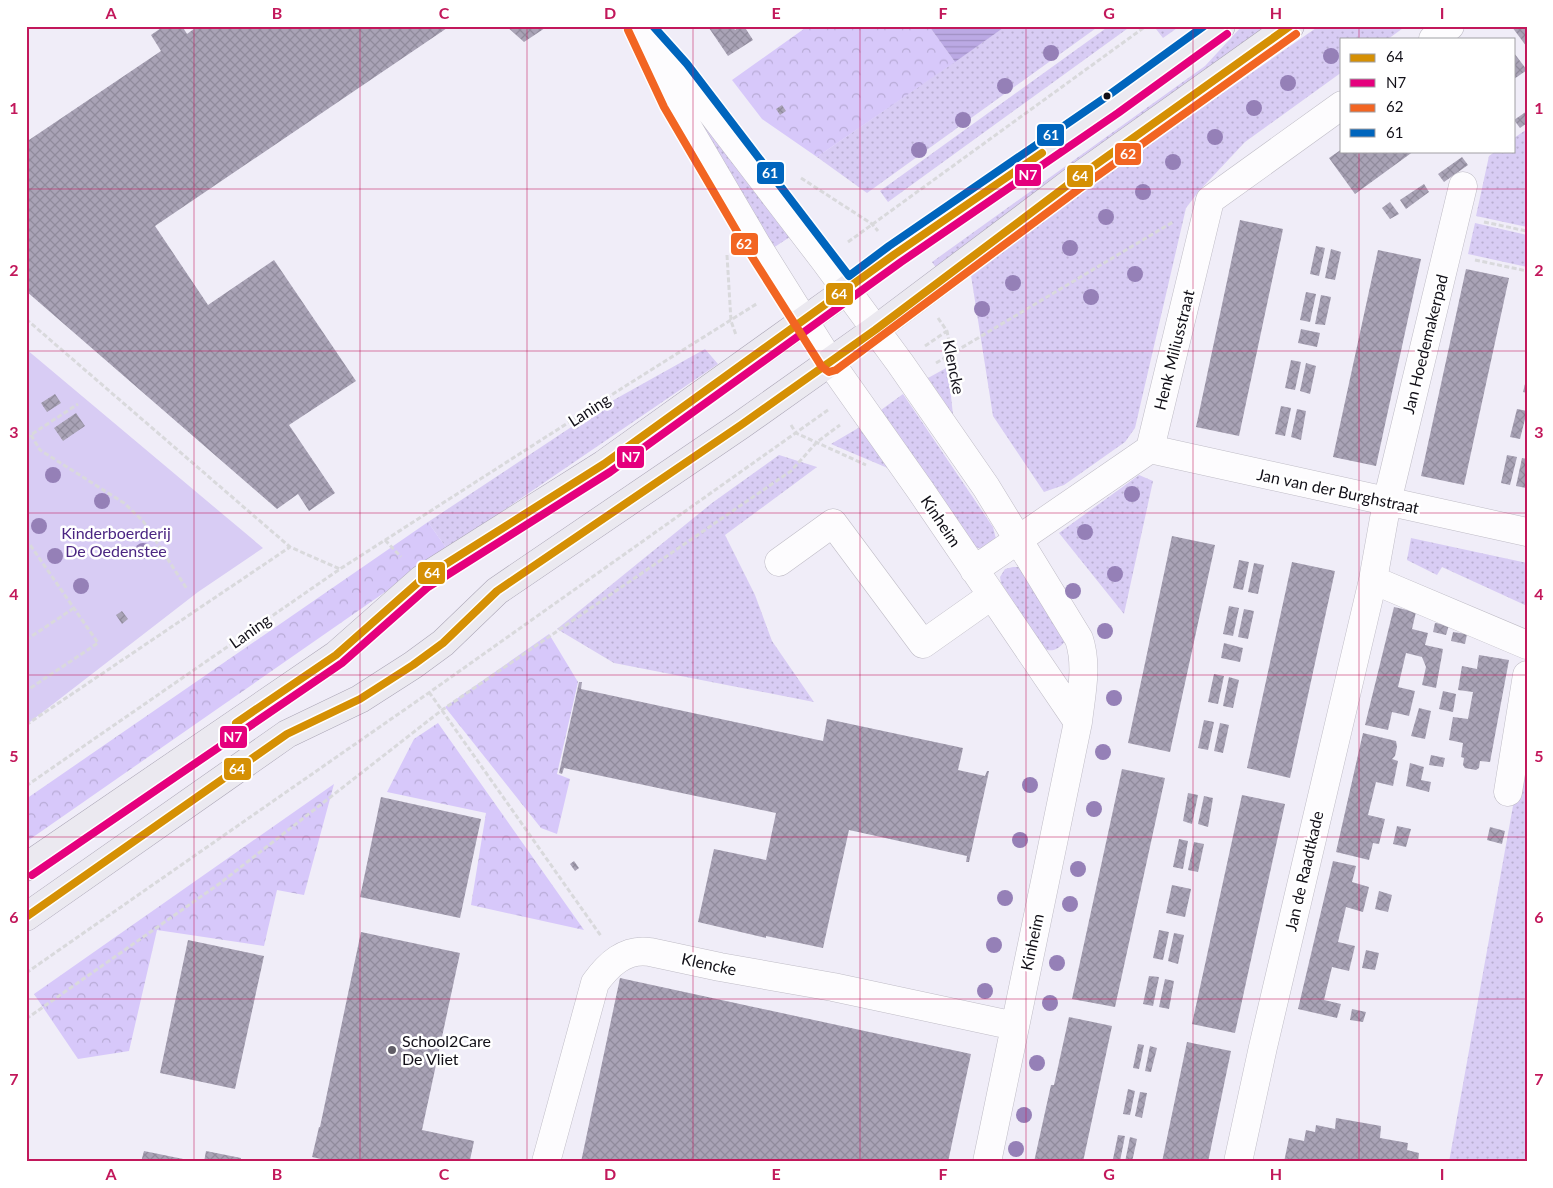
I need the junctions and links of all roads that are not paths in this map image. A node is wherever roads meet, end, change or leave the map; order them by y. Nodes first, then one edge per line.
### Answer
1 (638, 26) edge
2 (1221, 26) edge
3 (1290, 26) edge
4 (1450, 26) edge
5 (1434, 38) edge
6 (1340, 106) edge
7 (1463, 186) dead end
8 (847, 290) junction
9 (804, 320) junction
10 (875, 330) junction
11 (830, 362) junction
12 (1150, 450) junction
13 (1387, 502) junction
14 (1527, 532) edge
15 (1018, 540) junction
16 (779, 562) dead end
17 (974, 570) junction
18 (1373, 580) junction
19 (992, 596) junction
20 (1527, 645) edge
21 (1527, 675) edge
22 (1078, 722) junction
23 (1508, 792) dead end
24 (26, 867) edge
25 (26, 917) edge
26 (1015, 1026) junction
27 (546, 1162) edge
28 (987, 1162) edge
29 (1238, 1162) edge

1 - 8 street
1 - 9 street, Kinheim
2 - 8 main road
3 - 10 main road
4 - 5 street
6 - 12 street, Henk Miliusstraat
7 - 13 street, Jan Hoedemakerpad
8 - 9 main road
8 - 10 street
9 - 11 street, Kinheim
9 - 24 main road
10 - 11 main road
10 - 15 street, Kinheim
11 - 17 street, Kinheim
11 - 25 main road
12 - 13 street, Jan van der Burghstraat
12 - 15 street
13 - 14 street, Jan van der Burghstraat
13 - 18 street, Jan de Raadtkade
15 - 17 street
15 - 22 street, Kinheim
16 - 19 street
17 - 19 street, Kinheim
18 - 20 street
18 - 29 street, Jan de Raadtkade
19 - 22 street, Kinheim
21 - 23 street
22 - 26 street, Kinheim
26 - 27 street, Klencke
26 - 28 street, Kinheim

